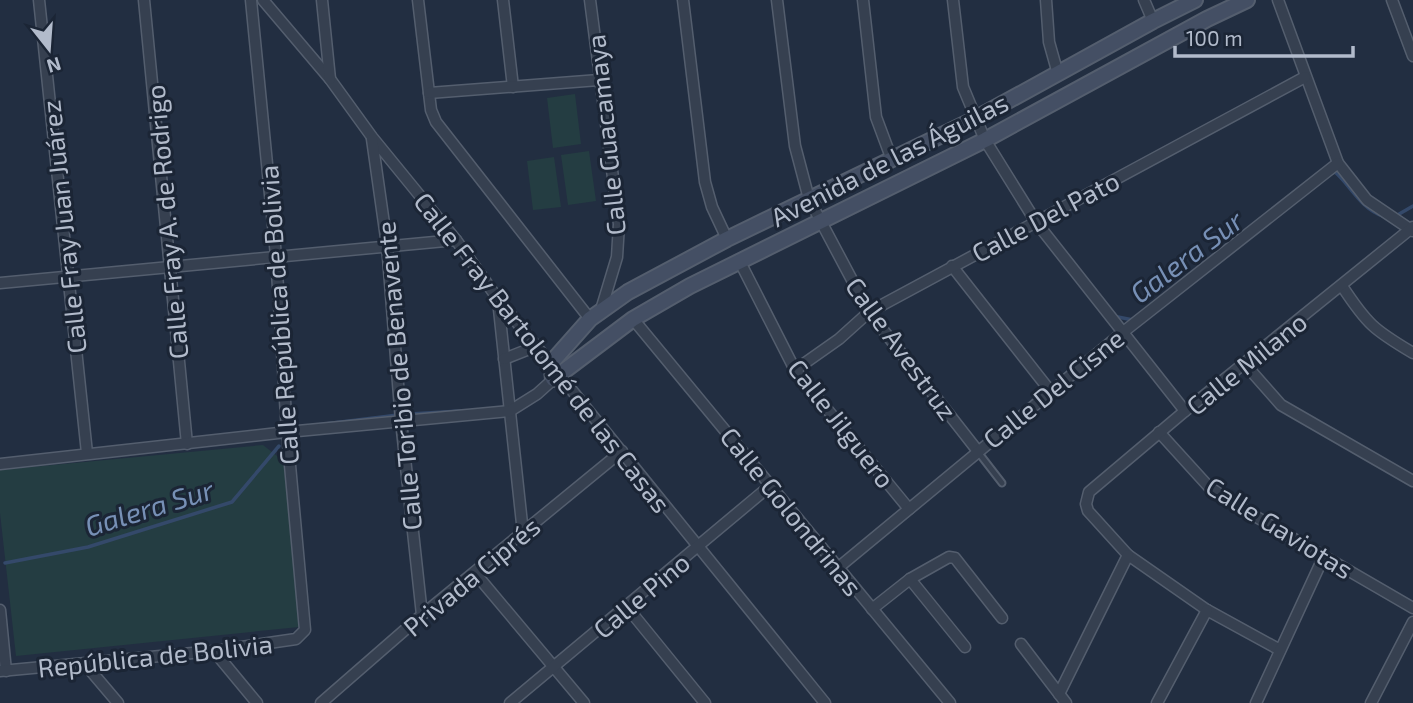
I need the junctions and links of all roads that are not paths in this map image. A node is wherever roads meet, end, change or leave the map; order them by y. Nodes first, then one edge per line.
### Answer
1 (39, 0) edge
2 (145, 0) edge
3 (251, 0) edge
4 (263, 0) edge
5 (322, 0) edge
6 (418, 0) edge
7 (503, 0) edge
8 (590, 0) edge
9 (683, 0) edge
10 (777, 0) edge
11 (863, 0) edge
12 (953, 0) edge
13 (1046, 0) edge
14 (1144, 0) edge
15 (1195, 0) edge
16 (1247, 0) edge
17 (1278, 0) edge
18 (1392, 0) edge
19 (1153, 21) junction
20 (1413, 56) edge
21 (1058, 74) junction
22 (1306, 77) junction
23 (330, 79) junction
24 (599, 80) junction
25 (513, 87) junction
26 (429, 93) junction
27 (975, 119) junction
28 (372, 137) junction
29 (985, 140) junction
30 (892, 160) junction
31 (1338, 163) junction
32 (808, 199) junction
33 (819, 222) junction
34 (1036, 222) junction
35 (1412, 229) edge
36 (727, 239) junction
37 (456, 240) junction
38 (387, 246) junction
39 (276, 256) junction
40 (739, 260) junction
41 (952, 266) junction
42 (171, 268) junction
43 (68, 278) junction
44 (0, 283) edge
45 (1342, 286) junction
46 (498, 299) junction
47 (869, 312) junction
48 (596, 315) junction
49 (633, 319) junction
50 (1122, 332) junction
51 (537, 346) junction
52 (1413, 353) edge
53 (504, 359) junction
54 (1244, 363) junction
55 (795, 370) junction
56 (555, 372) junction
57 (1051, 392) junction
58 (510, 411) junction
59 (1185, 411) junction
60 (401, 421) junction
61 (287, 432) junction
62 (1159, 432) junction
63 (187, 444) junction
64 (977, 450) junction
65 (622, 451) junction
66 (87, 453) junction
67 (0, 464) edge
68 (1413, 481) edge
69 (1002, 483) dead end
70 (771, 485) junction
71 (909, 509) junction
72 (523, 533) junction
73 (698, 547) junction
74 (1128, 555) junction
75 (1324, 556) junction
76 (839, 567) junction
77 (475, 573) junction
78 (910, 579) junction
79 (627, 607) junction
80 (1413, 608) edge
81 (872, 609) junction
82 (0, 610) edge
83 (1207, 610) junction
84 (422, 615) junction
85 (1002, 618) dead end
86 (1413, 622) edge
87 (305, 630) joint
88 (1021, 644) dead end
89 (965, 646) dead end
90 (1280, 650) junction
91 (214, 652) junction
92 (85, 664) junction
93 (555, 667) junction
94 (3, 671) edge
95 (333, 693) junction
96 (1063, 699) edge
97 (118, 703) edge
98 (257, 703) edge
99 (321, 703) edge
100 (341, 703) edge
101 (510, 703) edge
102 (584, 703) edge
103 (705, 703) edge
104 (825, 703) edge
105 (950, 703) edge
106 (1157, 703) edge
107 (1256, 703) edge
108 (1371, 703) edge

1 - 43 street, Calle Fray Juan Juárez
2 - 42 street, Calle Fray A. de Rodrigo
3 - 39 street, Calle República de Bolivia
4 - 23 street, Calle Fray Bartolomé de las Casas
5 - 23 street
6 - 26 street
7 - 25 street
8 - 24 street, Calle Guacamaya
9 - 36 street
10 - 32 street, Calle Avestruz
11 - 30 street
12 - 27 street
13 - 21 street
14 - 19 street
15 - 19 street, Avenida de las Águilas
16 - 29 street, Avenida de las Águilas
17 - 22 street
18 - 20 street
19 - 21 street, Avenida de las Águilas
21 - 27 street, Avenida de las Águilas
22 - 31 street
22 - 34 street, Calle Del Pato
23 - 28 street, Calle Fray Bartolomé de las Casas
24 - 25 street
24 - 48 street, Calle Guacamaya
25 - 26 street
26 - 48 street
27 - 29 street
27 - 30 street, Avenida de las Águilas
28 - 37 street, Calle Fray Bartolomé de las Casas
28 - 38 street, Calle Toribio de Benavente
29 - 33 street, Avenida de las Águilas
29 - 34 street
30 - 32 street, Avenida de las Águilas
31 - 35 street
31 - 50 street, Calle Del Cisne
32 - 33 street, Calle Avestruz
32 - 36 street, Avenida de las Águilas
33 - 40 street, Avenida de las Águilas
33 - 47 street, Calle Avestruz
34 - 41 street, Calle Del Pato
34 - 50 street
35 - 45 street, Calle Milano
36 - 48 street, Avenida de las Águilas
37 - 38 street
37 - 46 street, Calle Fray Bartolomé de las Casas
38 - 39 street
38 - 60 street, Calle Toribio de Benavente
39 - 42 street
39 - 61 street, Calle República de Bolivia
40 - 49 street, Avenida de las Águilas
40 - 55 street, Calle Jilguero
41 - 47 street, Calle Del Pato
41 - 57 street
42 - 43 street
42 - 63 street, Calle Fray A. de Rodrigo
43 - 44 street
43 - 66 street, Calle Fray Juan Juárez
45 - 52 street
45 - 54 street, Calle Milano
46 - 51 street, Calle Fray Bartolomé de las Casas
46 - 53 street
47 - 55 street, Calle Del Pato
47 - 64 street, Calle Avestruz
48 - 56 street, Avenida de las Águilas
49 - 56 street, Avenida de las Águilas
49 - 70 street, Calle Golondrinas
50 - 57 street, Calle Del Cisne
50 - 59 street
51 - 53 street
51 - 56 street, Calle Fray Bartolomé de las Casas
53 - 58 street
54 - 59 street, Calle Milano
54 - 68 street
55 - 71 street, Calle Jilguero
56 - 58 street
56 - 65 street, Calle Fray Bartolomé de las Casas
57 - 64 street, Calle Del Cisne
58 - 60 street
58 - 72 street
59 - 62 street, Calle Milano
60 - 61 street
60 - 84 street, Calle Toribio de Benavente
61 - 63 street
61 - 87 street, Calle República de Bolivia
62 - 74 street, Calle Milano
62 - 75 street, Calle Gaviotas
63 - 66 street
64 - 69 lane, Calle Avestruz
64 - 71 street, Calle Del Cisne
65 - 72 street, Privada Ciprés
65 - 73 street, Calle Fray Bartolomé de las Casas
66 - 67 street
70 - 73 street, Calle Pino
70 - 76 street, Calle Golondrinas
71 - 76 street, Calle Del Cisne
72 - 77 street, Privada Ciprés
73 - 79 street, Calle Pino
73 - 104 street, Calle Fray Bartolomé de las Casas
74 - 83 street
74 - 96 street
75 - 80 street, Calle Gaviotas
75 - 90 street
76 - 81 street, Calle Golondrinas
77 - 84 street, Privada Ciprés
77 - 93 street
78 - 81 street
78 - 85 street
78 - 89 street
79 - 93 street, Calle Pino
79 - 103 street
81 - 105 street, Calle Golondrinas
82 - 94 street
83 - 90 street
83 - 106 street
84 - 95 street, Privada Ciprés
86 - 108 street
87 - 91 street, República de Bolivia
88 - 96 street
90 - 107 street
91 - 92 street, República de Bolivia
91 - 98 street
92 - 94 street, República de Bolivia
92 - 97 street
93 - 101 street, Calle Pino
93 - 102 street
95 - 99 street, Privada Ciprés
95 - 100 street

